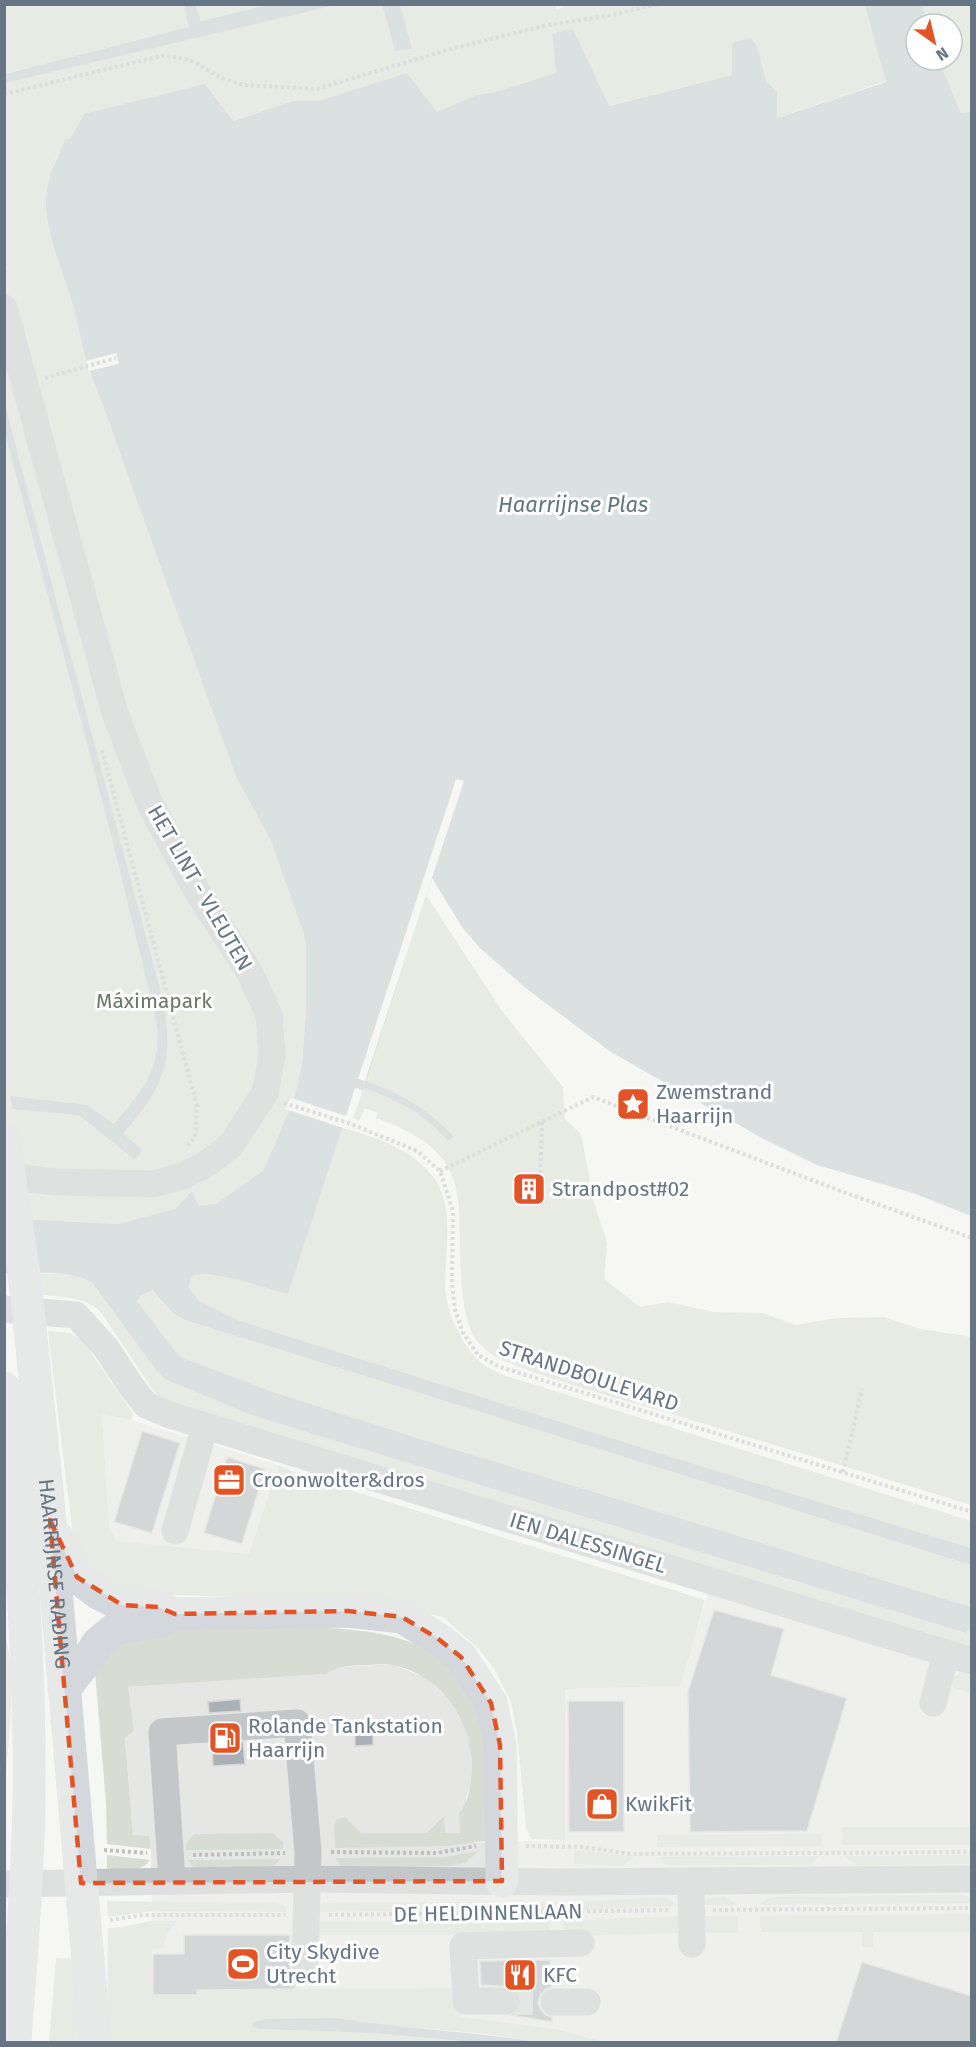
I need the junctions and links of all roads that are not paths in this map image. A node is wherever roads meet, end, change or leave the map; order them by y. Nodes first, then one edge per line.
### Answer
1 (4, 309) edge
2 (4, 1141) edge
3 (4, 1176) edge
4 (56, 1182) junction
5 (4, 1192) edge
6 (7, 1310) edge
7 (4, 1388) edge
8 (205, 1426) junction
9 (10, 1511) edge
10 (50, 1520) junction
11 (176, 1531) dead end
12 (175, 1614) junction
13 (15, 1620) edge
14 (946, 1653) junction
15 (972, 1661) edge
16 (64, 1689) junction
17 (933, 1703) dead end
18 (308, 1879) junction
19 (972, 1879) edge
20 (172, 1880) junction
21 (502, 1881) junction
22 (691, 1881) junction
23 (4, 1884) edge
24 (581, 1943) dead end
25 (692, 1944) dead end
26 (305, 1963) dead end
27 (507, 2001) tunnel mouth
28 (554, 2002) tunnel mouth
29 (587, 2002) dead end
30 (15, 2043) edge
31 (95, 2043) edge

1 - 4 street, HET LINT - VLEUTEN
2 - 10 main road, HAARRIJNSE RADING
3 - 4 street
4 - 5 street
6 - 8 street, IEN DALESSINGEL
7 - 9 main road, HAARRIJNSE RADING
8 - 11 street
8 - 14 street, IEN DALESSINGEL
9 - 13 main road, HAARRIJNSE RADING
10 - 12 main road
10 - 16 main road, HAARRIJNSE RADING
12 - 16 main road
12 - 21 main road
13 - 30 main road, HAARRIJNSE RADING
14 - 15 street, IEN DALESSINGEL
14 - 17 street
16 - 31 main road, HAARRIJNSE RADING
18 - 20 street, DE HELDINNENLAAN
18 - 20 street
18 - 21 street, DE HELDINNENLAAN
18 - 26 street
19 - 22 street, DE HELDINNENLAAN
20 - 23 street, DE HELDINNENLAAN
21 - 22 street, DE HELDINNENLAAN
22 - 25 street
24 - 27 street
28 - 29 street

